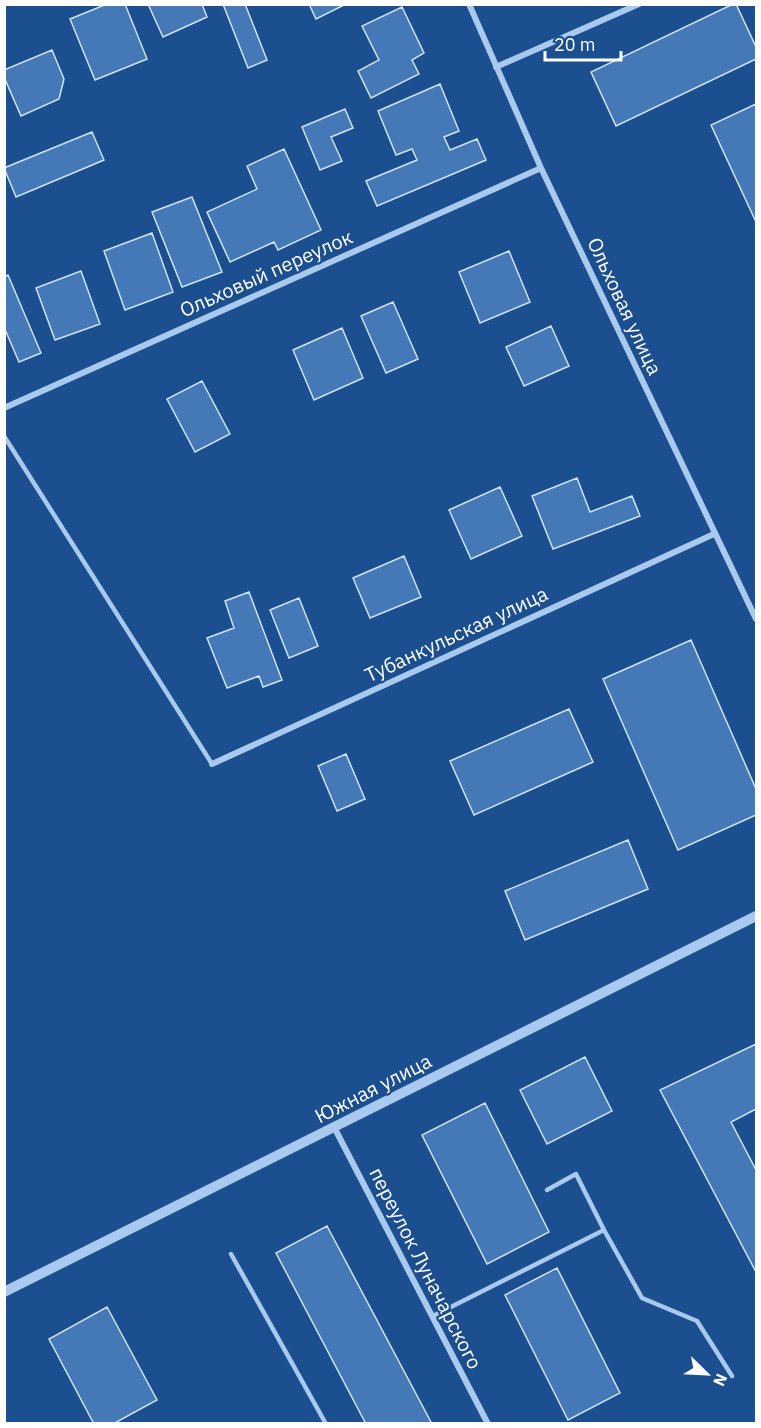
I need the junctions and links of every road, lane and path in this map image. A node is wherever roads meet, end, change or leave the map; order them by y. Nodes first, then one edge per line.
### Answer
1 (469, 4) edge
2 (639, 4) edge
3 (496, 67) junction
4 (541, 168) junction
5 (4, 408) edge
6 (4, 436) edge
7 (714, 534) junction
8 (756, 619) edge
9 (212, 764) joint
10 (756, 916) edge
11 (334, 1127) junction
12 (547, 1190) dead end
13 (604, 1230) junction
14 (231, 1254) dead end
15 (4, 1292) edge
16 (433, 1317) junction
17 (732, 1376) dead end
18 (326, 1424) edge
19 (488, 1424) edge

1 - 3 street, Ольховая улица
2 - 3 street
3 - 4 street, Ольховая улица
4 - 5 street, Ольховый переулок
4 - 7 street, Ольховая улица
6 - 9 lane
7 - 8 street, Ольховая улица
7 - 9 street, Тубанкульская улица
10 - 11 street, Южная улица
11 - 15 street, Южная улица
11 - 16 street, переулок Луначарского
12 - 13 lane
13 - 16 lane
13 - 17 lane
14 - 18 lane
16 - 19 street, переулок Луначарского

